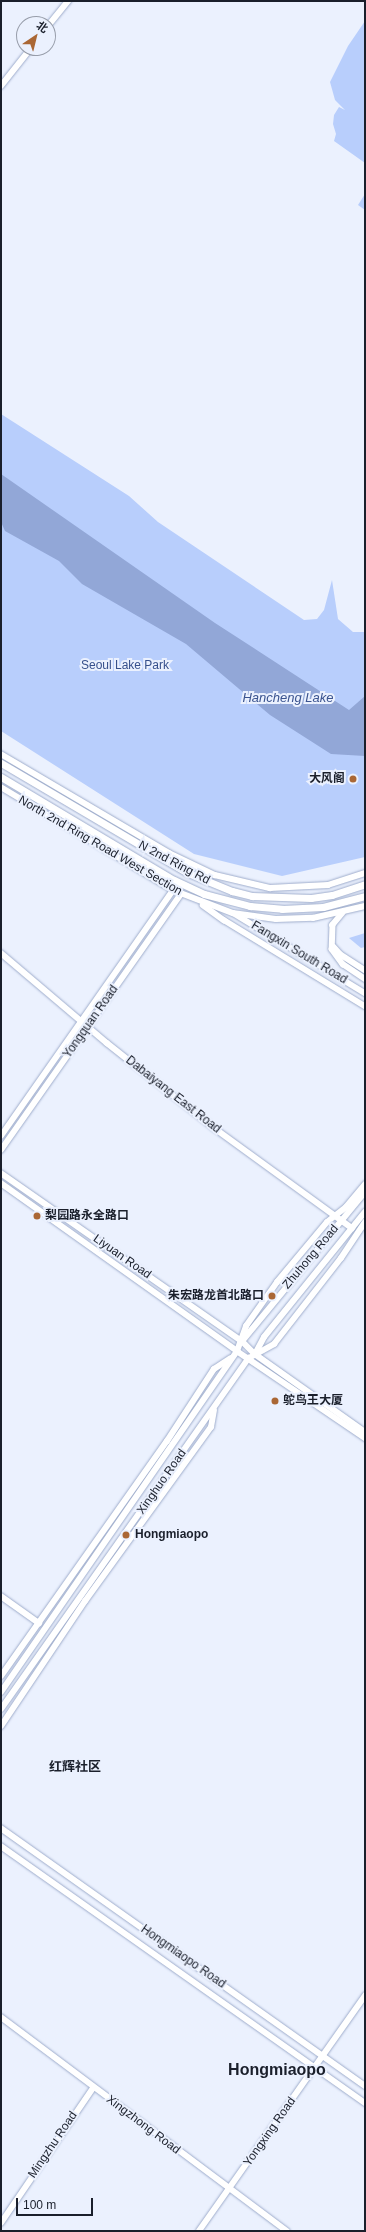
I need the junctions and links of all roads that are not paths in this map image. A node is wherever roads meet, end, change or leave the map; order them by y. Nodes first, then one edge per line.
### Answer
1 (68, 1) edge
2 (56, 16) edge
3 (25, 56) edge
4 (1, 86) edge
5 (1, 754) edge
6 (1, 763) edge
7 (1, 777) edge
8 (1, 787) edge
9 (365, 874) edge
10 (365, 884) edge
11 (173, 890) junction
12 (181, 894) junction
13 (365, 896) edge
14 (196, 900) junction
15 (365, 906) edge
16 (346, 912) junction
17 (233, 913) junction
18 (331, 938) junction
19 (1, 953) edge
20 (365, 970) edge
21 (365, 980) edge
22 (365, 993) edge
23 (365, 1006) edge
24 (82, 1021) junction
25 (88, 1026) junction
26 (1, 1136) edge
27 (1, 1150) edge
28 (1, 1173) edge
29 (1, 1183) edge
30 (365, 1184) edge
31 (365, 1192) edge
32 (365, 1212) edge
33 (336, 1215) junction
34 (342, 1220) junction
35 (365, 1222) edge
36 (352, 1228) junction
37 (355, 1238) junction
38 (242, 1341) junction
39 (235, 1354) junction
40 (255, 1354) junction
41 (249, 1358) junction
42 (215, 1408) junction
43 (176, 1426) junction
44 (365, 1432) edge
45 (365, 1438) edge
46 (167, 1454) junction
47 (132, 1491) junction
48 (138, 1495) junction
49 (94, 1545) junction
50 (100, 1549) junction
51 (63, 1591) junction
52 (1, 1596) edge
53 (78, 1601) junction
54 (58, 1611) junction
55 (39, 1623) junction
56 (69, 1625) junction
57 (1, 1676) edge
58 (1, 1692) edge
59 (1, 1709) edge
60 (1, 1726) edge
61 (1, 1828) edge
62 (1, 1846) edge
63 (365, 1996) edge
64 (1, 2017) edge
65 (322, 2056) junction
66 (315, 2067) junction
67 (365, 2086) edge
68 (93, 2088) junction
69 (365, 2103) edge
70 (230, 2189) junction
71 (1, 2223) edge
72 (199, 2231) edge
73 (287, 2231) edge

1 - 2 main road
3 - 4 main road
5 - 9 main road
6 - 10 highway, N 2nd Ring Rd
7 - 13 highway, N 2nd Ring Rd
8 - 11 main road, North 2nd Ring Road West Section
11 - 12 main road, North 2nd Ring Road West Section
11 - 24 main road, Yongquan Road
12 - 14 main road, North 2nd Ring Road West Section
12 - 25 main road, Yongquan Road
14 - 17 main road, North 2nd Ring Road West Section
14 - 23 main road
15 - 16 main road, North 2nd Ring Road West Section
16 - 17 main road, North 2nd Ring Road West Section
16 - 18 main road
17 - 22 main road, Fangxin South Road
18 - 20 main road
18 - 21 main road, Fangxin South Road
19 - 24 main road, Dabaiyang East Road
24 - 25 main road, Dabaiyang East Road
24 - 26 main road, Yongquan Road
25 - 27 main road, Yongquan Road
25 - 33 main road, Dabaiyang East Road
28 - 38 main road, Liyuan Road
29 - 39 main road, Liyuan Road
30 - 33 main road
31 - 34 main road, Zhuhong Road
32 - 36 main road, Zhuhong Road
32 - 37 main road
33 - 34 main road, Dabaiyang East Road
33 - 38 main road
34 - 36 main road, Dabaiyang East Road
34 - 38 main road, Zhuhong Road
35 - 37 main road
36 - 40 main road, Zhuhong Road
37 - 40 main road, Xinghuo Road
38 - 39 main road, Xinghuo Road
38 - 40 main road, Liyuan Road
39 - 41 main road, Liyuan Road
39 - 43 main road
39 - 46 main road, Xinghuo Road
40 - 41 main road, Xinghuo Road
40 - 44 main road, Liyuan Road
41 - 42 main road, Xinghuo Road
41 - 45 main road, Liyuan Road
42 - 53 main road, Xinghuo Road
42 - 56 main road
43 - 46 main road
43 - 47 main road
46 - 48 main road, Xinghuo Road
47 - 48 main road
47 - 49 main road
48 - 50 main road, Xinghuo Road
49 - 50 main road
49 - 51 main road
50 - 54 main road, Xinghuo Road
51 - 54 main road
51 - 55 main road
52 - 55 main road
53 - 56 main road
53 - 59 main road, Xinghuo Road
54 - 58 main road, Xinghuo Road
55 - 57 main road
56 - 60 main road
61 - 65 main road, Hongmiaopo Road
62 - 66 main road, Hongmiaopo Road
63 - 65 main road, Yongxing Road
64 - 68 main road, Xingzhong Road
65 - 66 main road, Yongxing Road
65 - 67 main road, Hongmiaopo Road
66 - 69 main road, Hongmiaopo Road
66 - 70 main road, Yongxing Road
68 - 70 main road, Xingzhong Road
68 - 71 main road, Mingzhu Road
70 - 72 main road, Yongxing Road
70 - 73 main road, Xingzhong Road

